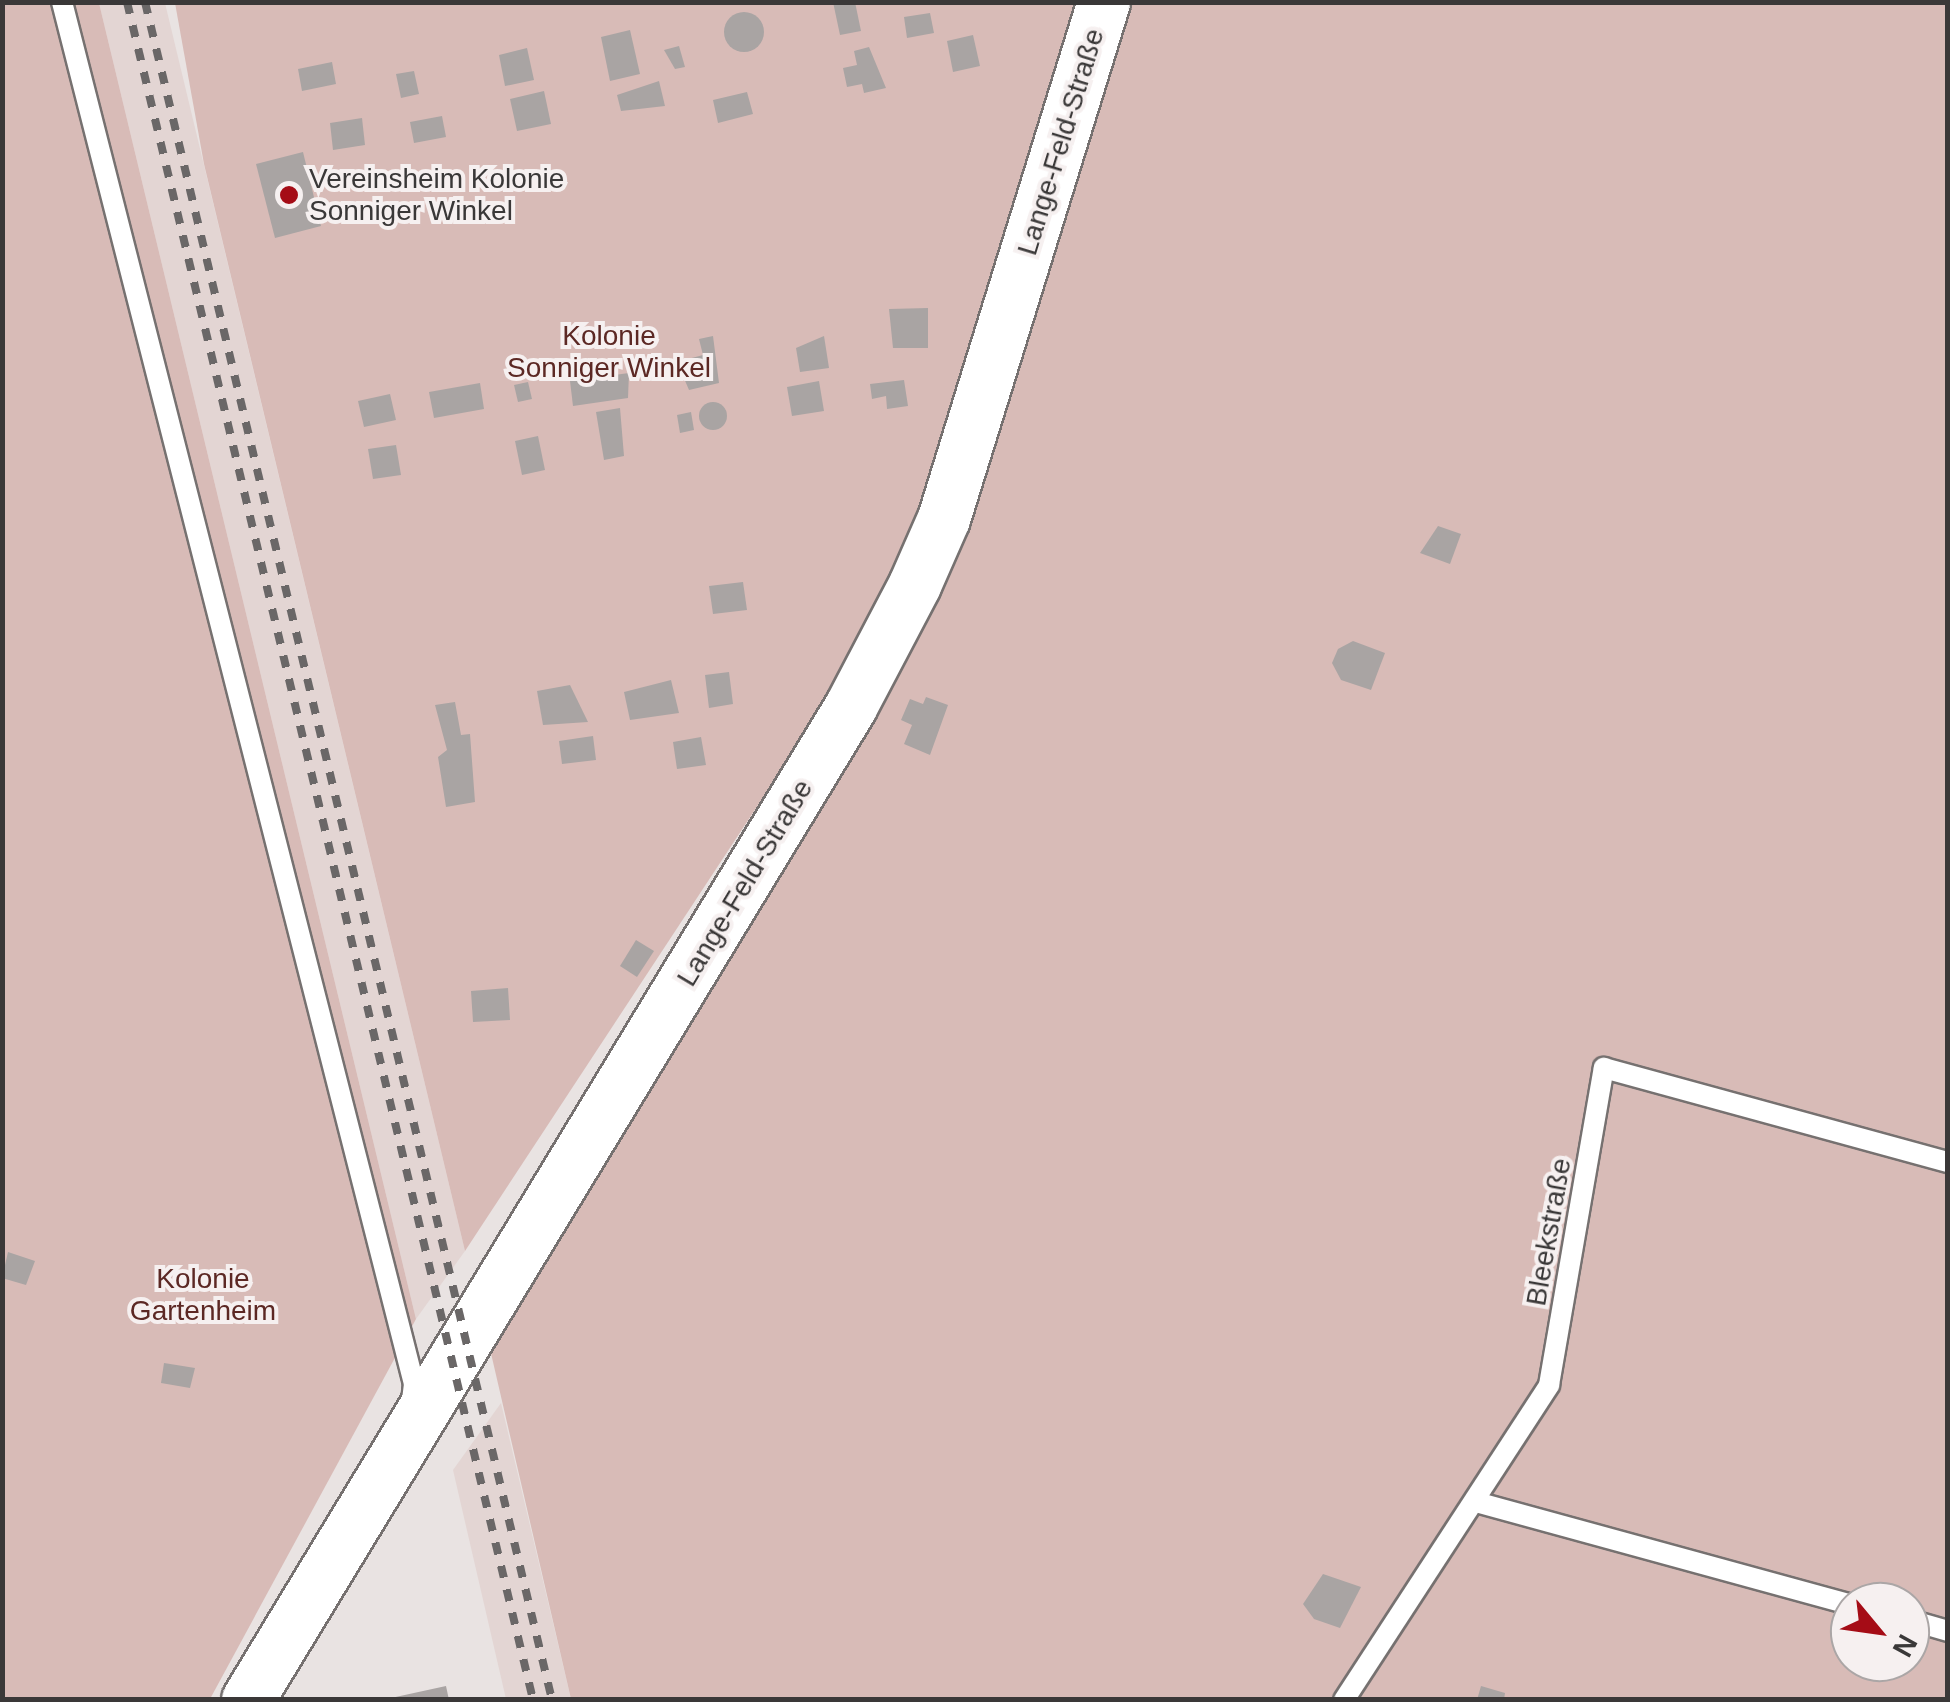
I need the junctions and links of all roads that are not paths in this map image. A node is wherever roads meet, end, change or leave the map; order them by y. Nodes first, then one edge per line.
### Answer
1 (62, 2) edge
2 (1104, 2) edge
3 (1948, 1162) edge
4 (408, 1433) junction
5 (1476, 1502) junction
6 (1830, 1599) edge
7 (248, 1700) edge
8 (1344, 1700) edge

1 - 4 lane
2 - 4 street, Lange-Feld-Straße
3 - 5 lane, Bleekstraße
4 - 7 street, Lange-Feld-Straße
5 - 6 lane
5 - 8 lane, Bleekstraße

